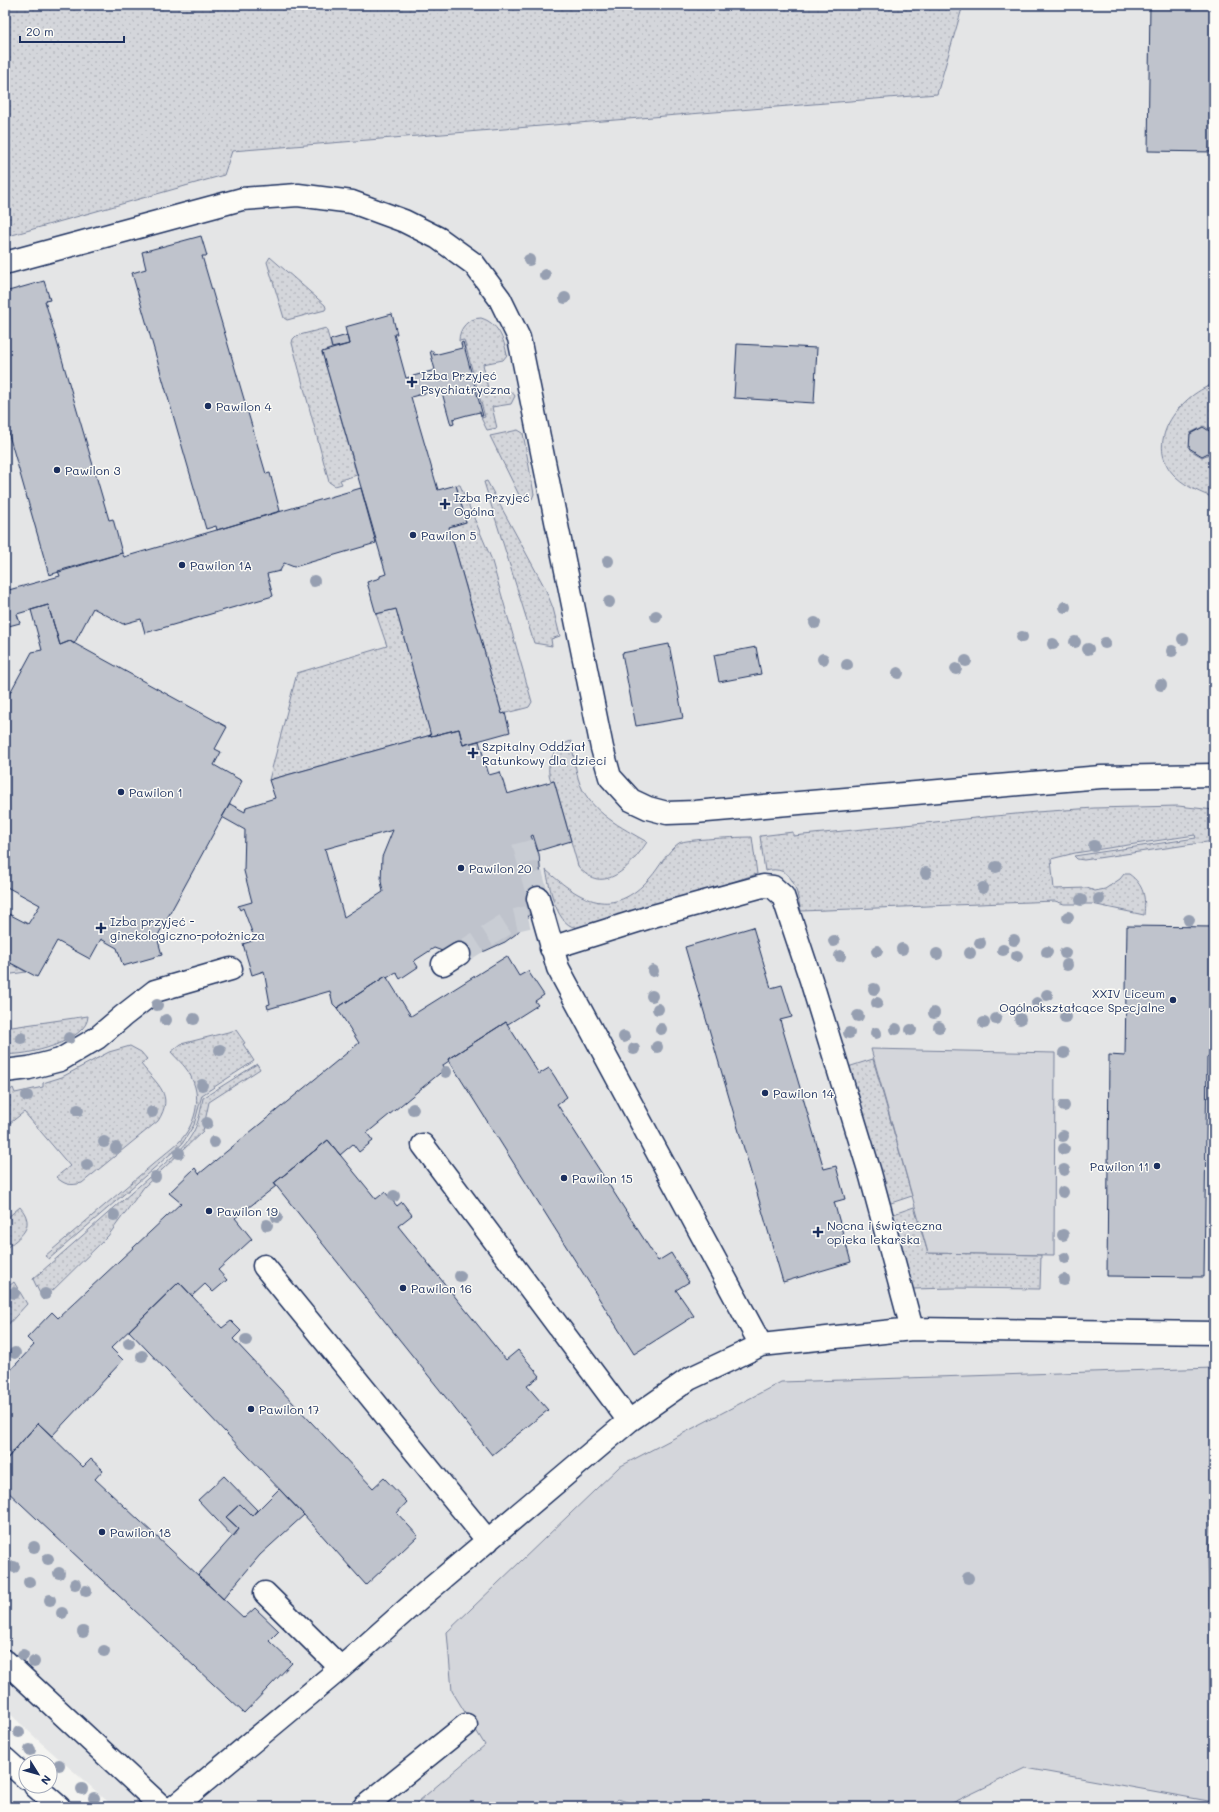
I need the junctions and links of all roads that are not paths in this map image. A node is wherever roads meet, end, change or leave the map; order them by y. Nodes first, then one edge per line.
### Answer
1 (5, 263) edge
2 (1214, 775) edge
3 (536, 909) tunnel mouth
4 (551, 948) junction
5 (231, 969) dead end
6 (5, 1071) edge
7 (423, 1145) dead end
8 (264, 1266) dead end
9 (912, 1329) junction
10 (1214, 1333) edge
11 (761, 1345) junction
12 (629, 1421) junction
13 (488, 1541) junction
14 (264, 1593) dead end
15 (5, 1661) edge
16 (341, 1668) junction
17 (466, 1725) dead end
18 (5, 1759) edge
19 (18, 1771) edge
20 (44, 1794) edge
21 (59, 1807) edge
22 (162, 1807) edge
23 (174, 1807) edge
24 (364, 1807) edge

1 - 2 street
3 - 4 street
4 - 9 street
4 - 11 street
5 - 6 street
7 - 12 street
8 - 13 street
9 - 10 street
9 - 11 street
11 - 12 street
12 - 13 street
13 - 16 street
14 - 16 street
15 - 22 street
16 - 23 street
17 - 24 street
18 - 19 street
20 - 21 street

